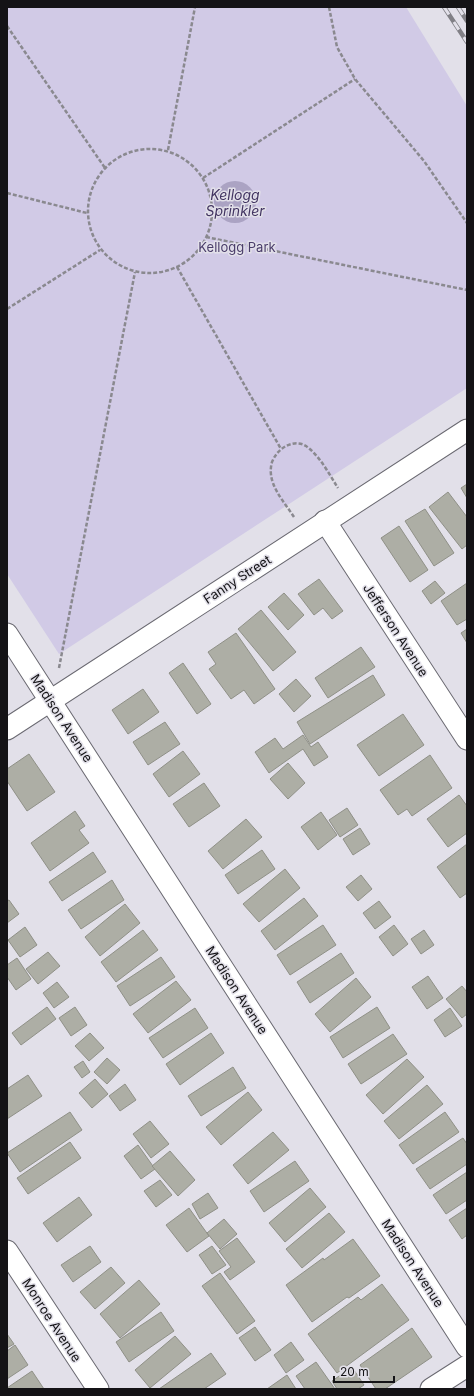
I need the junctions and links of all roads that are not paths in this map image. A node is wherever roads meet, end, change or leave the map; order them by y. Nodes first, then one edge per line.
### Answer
1 (467, 430) edge
2 (326, 521) junction
3 (7, 634) edge
4 (51, 701) junction
5 (7, 729) edge
6 (467, 739) edge
7 (7, 1251) edge
8 (467, 1347) edge
9 (467, 1366) edge
10 (98, 1389) edge
11 (431, 1389) edge

1 - 2 street, Fanny Street
2 - 4 street, Fanny Street
2 - 6 street, Jefferson Avenue
3 - 4 street, Madison Avenue
4 - 5 street, Fanny Street
4 - 8 street, Madison Avenue
7 - 10 street, Monroe Avenue
9 - 11 street

